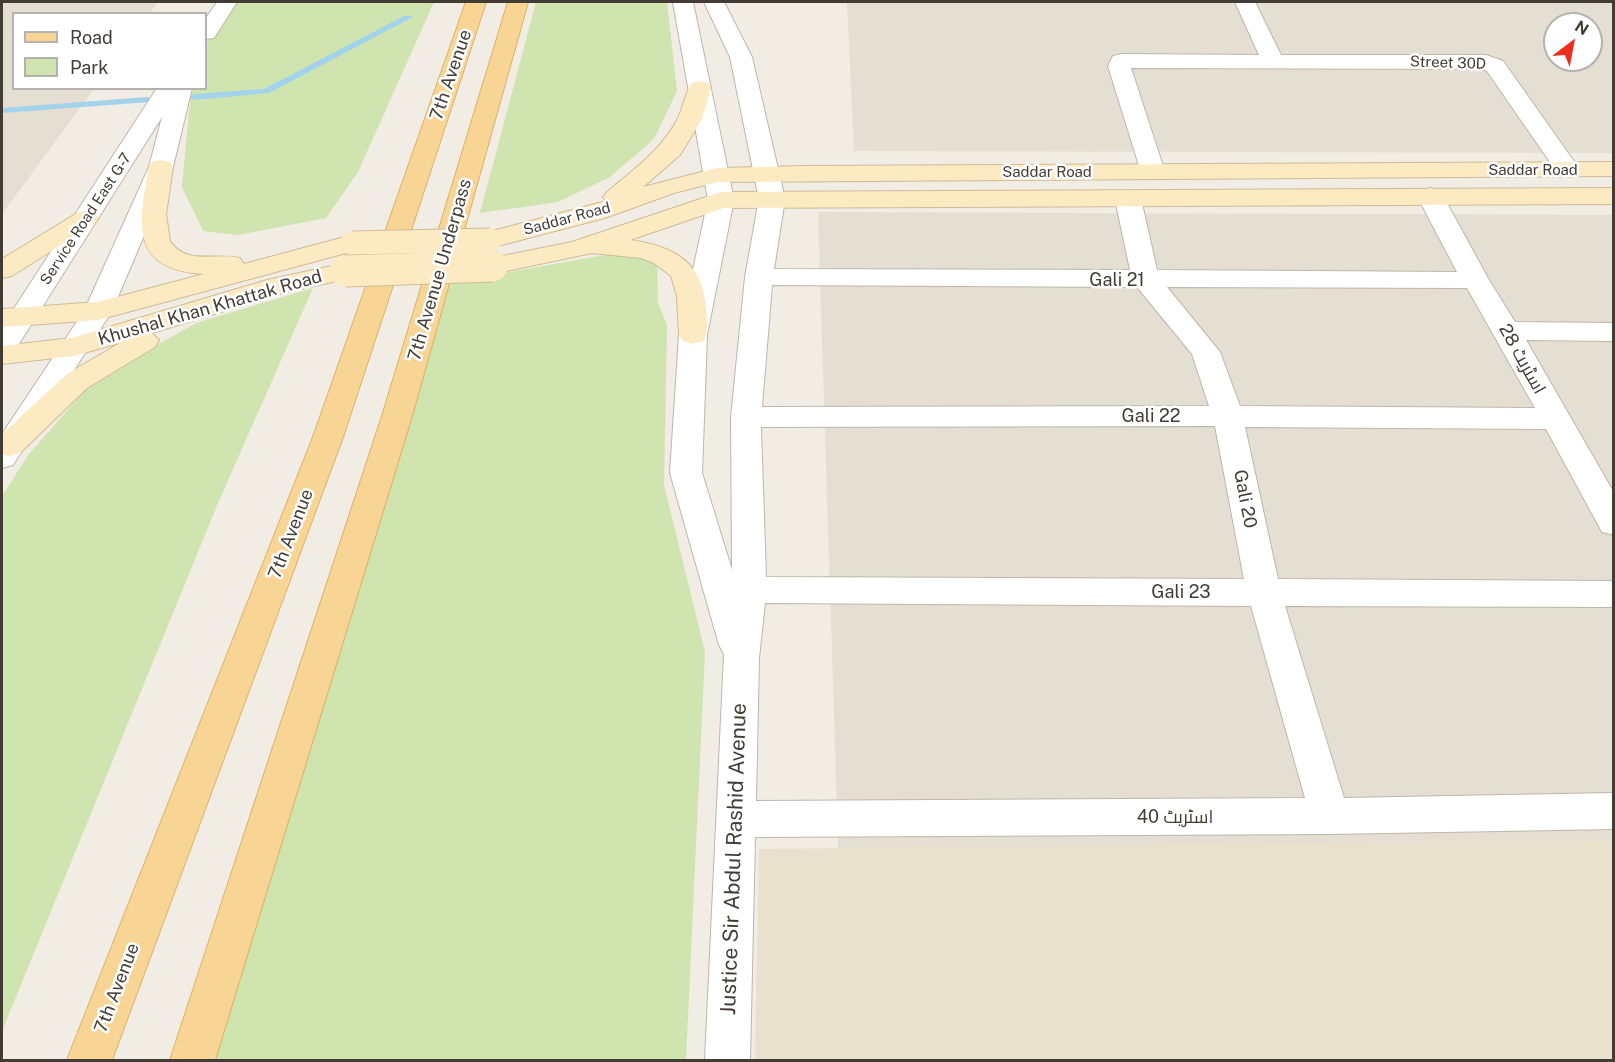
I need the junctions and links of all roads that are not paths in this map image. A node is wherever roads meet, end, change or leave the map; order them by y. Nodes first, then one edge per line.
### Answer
1 (226, 2) edge
2 (476, 2) edge
3 (518, 2) edge
4 (683, 2) edge
5 (714, 2) edge
6 (1245, 2) edge
7 (207, 31) edge
8 (1274, 60) junction
9 (700, 88) junction
10 (168, 90) edge
11 (180, 90) edge
12 (161, 167) junction
13 (1614, 169) edge
14 (1568, 170) junction
15 (1153, 172) junction
16 (770, 187) junction
17 (719, 188) junction
18 (1430, 196) junction
19 (1614, 196) edge
20 (1128, 199) junction
21 (596, 213) junction
22 (86, 218) junction
23 (578, 249) junction
24 (316, 251) junction
25 (491, 253) junction
26 (2, 270) edge
27 (759, 277) junction
28 (1146, 280) junction
29 (1475, 280) junction
30 (277, 286) junction
31 (98, 311) junction
32 (12, 318) edge
33 (1507, 330) junction
34 (1614, 332) edge
35 (693, 335) junction
36 (73, 346) junction
37 (2, 348) edge
38 (2, 355) edge
39 (1228, 416) junction
40 (746, 417) junction
41 (1555, 419) junction
42 (5, 451) edge
43 (1601, 479) edge
44 (1614, 523) edge
45 (749, 590) junction
46 (1264, 592) junction
47 (1614, 594) edge
48 (741, 658) junction
49 (1614, 811) edge
50 (1330, 816) junction
51 (736, 819) junction
52 (89, 1060) edge
53 (192, 1060) edge
54 (727, 1060) edge

1 - 7 street
2 - 52 main road, 7th Avenue
3 - 53 main road, 7th Avenue Underpass
4 - 9 street, Justice Sir Abdul Rashid Avenue
5 - 16 street, Justice Sir Abdul Rashid Avenue
6 - 8 street
8 - 14 street, Street 30D
8 - 15 street, Street 30D
9 - 17 street, Justice Sir Abdul Rashid Avenue
9 - 21 street
10 - 22 street, Service Road East G-7
11 - 12 street, Service Road East G-7
12 - 24 street
12 - 31 street, Service Road East G-7
13 - 14 street, Saddar Road
14 - 15 street, Saddar Road
15 - 16 street, Saddar Road
16 - 17 street, Saddar Road
16 - 20 street, Saddar Road
16 - 27 street, Justice Sir Abdul Rashid Avenue
17 - 21 street, Saddar Road
17 - 23 street, Saddar Road
17 - 35 street, Justice Sir Abdul Rashid Avenue
18 - 19 street, Saddar Road
18 - 20 street, Saddar Road
18 - 29 street, اسٹریٹ 28
20 - 28 street, Gali 20
21 - 25 street, Saddar Road
22 - 26 street
22 - 32 street, Service Road East G-7
23 - 25 street, Saddar Road
23 - 35 street
24 - 25 street, Khushal Khan Khattak Road, bridge
24 - 31 street, Khushal Khan Khattak Road
25 - 30 street, Khushal Khan Khattak Road, bridge
27 - 28 street, Gali 21
27 - 40 street, Justice Sir Abdul Rashid Avenue
28 - 29 street, Gali 21
28 - 39 street, Gali 20
29 - 33 street, اسٹریٹ 28
30 - 36 street, Khushal Khan Khattak Road
30 - 42 street
31 - 32 street, Khushal Khan Khattak Road
31 - 36 street, Service Road East G-7
32 - 37 street, Service Road East G-7
33 - 34 street
33 - 41 street, اسٹریٹ 28
35 - 48 street, Justice Sir Abdul Rashid Avenue
36 - 38 street, Khushal Khan Khattak Road
36 - 42 street, Service Road East G-7
39 - 40 street, Gali 22
39 - 41 street, Gali 22
39 - 46 street, Gali 20
40 - 45 street, Justice Sir Abdul Rashid Avenue
41 - 43 street, اسٹریٹ 28
43 - 44 street, اسٹریٹ 28
45 - 46 street, Gali 23
45 - 48 street, Justice Sir Abdul Rashid Avenue
46 - 47 street, Gali 23
46 - 50 street, Gali 20
48 - 51 street, Justice Sir Abdul Rashid Avenue
49 - 50 street, اسٹریٹ 40
50 - 51 street, اسٹریٹ 40
51 - 54 street, Justice Sir Abdul Rashid Avenue

